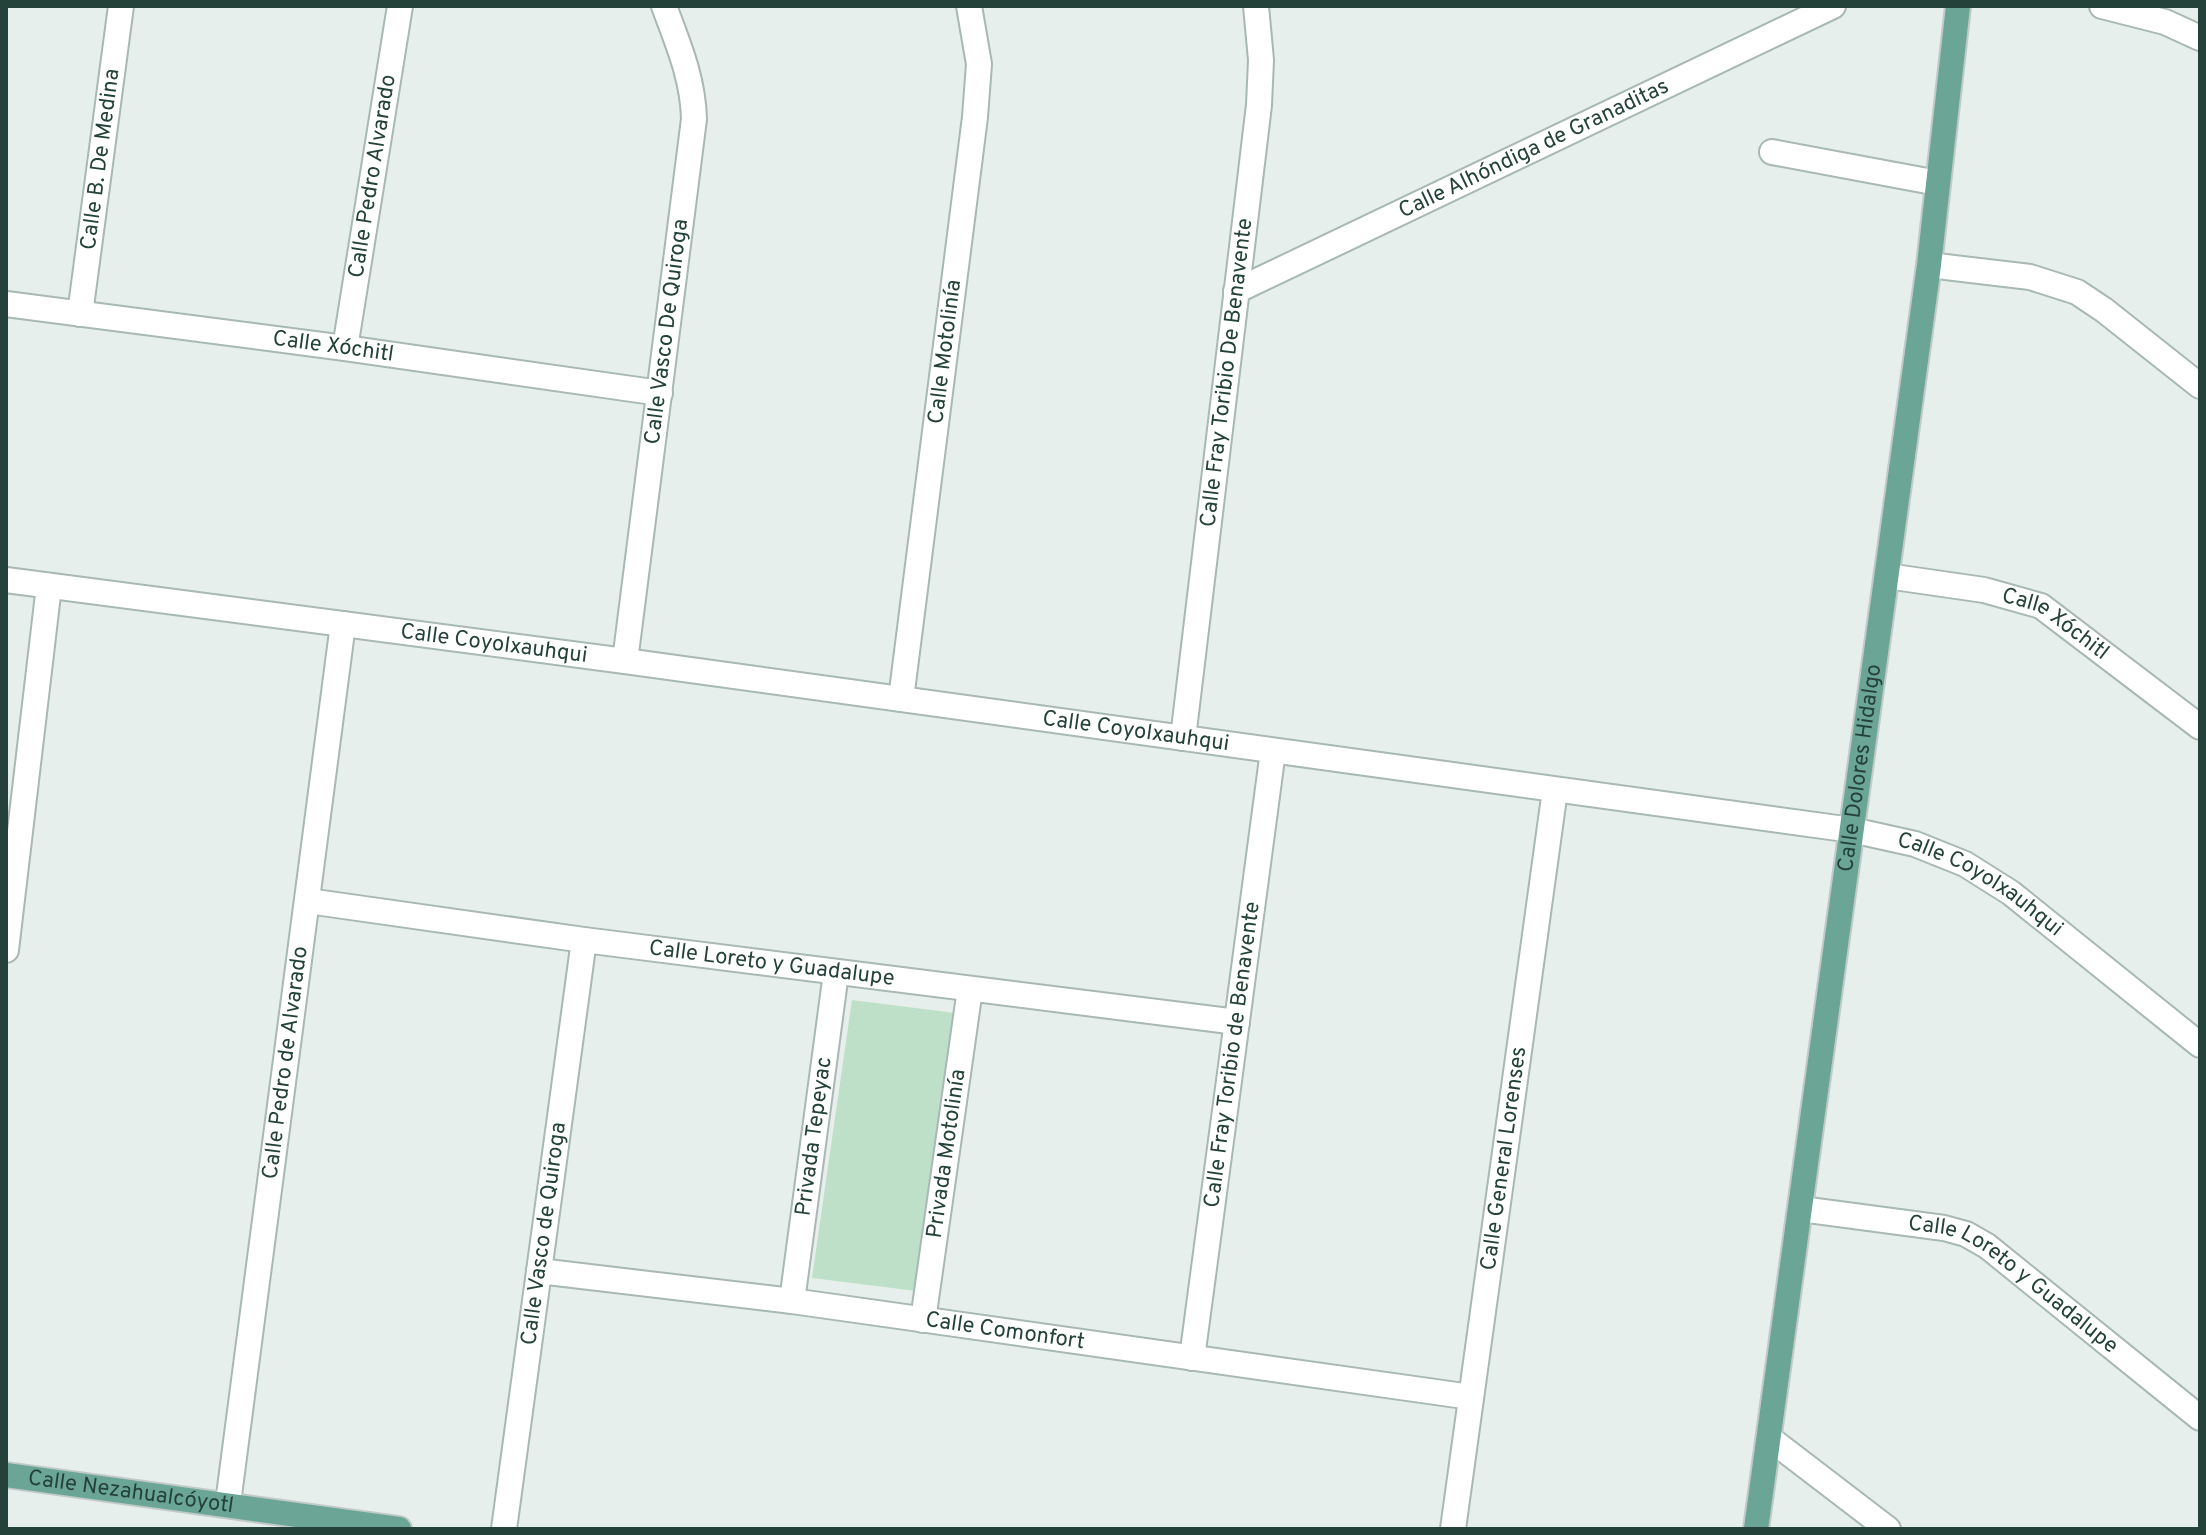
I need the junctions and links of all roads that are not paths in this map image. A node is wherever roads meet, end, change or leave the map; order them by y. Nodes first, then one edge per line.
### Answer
1 (121, 6) edge
2 (400, 6) edge
3 (664, 6) edge
4 (969, 6) edge
5 (1256, 6) edge
6 (1833, 6) edge
7 (1958, 6) edge
8 (2102, 6) edge
9 (2200, 38) edge
10 (1772, 152) dead end
11 (1938, 183) junction
12 (1929, 265) junction
13 (1236, 291) junction
14 (6, 304) edge
15 (80, 314) junction
16 (345, 348) junction
17 (2200, 386) edge
18 (660, 393) junction
19 (1887, 576) junction
20 (6, 580) edge
21 (49, 586) junction
22 (343, 624) junction
23 (625, 661) junction
24 (901, 699) junction
25 (2200, 727) edge
26 (1183, 738) junction
27 (1273, 751) junction
28 (1555, 790) junction
29 (1852, 830) junction
30 (308, 901) junction
31 (584, 940) junction
32 (6, 950) edge
33 (836, 973) junction
34 (970, 989) junction
35 (1237, 1022) junction
36 (2200, 1045) edge
37 (1801, 1209) junction
38 (539, 1271) junction
39 (792, 1301) junction
40 (923, 1320) junction
41 (1192, 1358) junction
42 (1471, 1397) junction
43 (2200, 1418) edge
44 (1769, 1438) junction
45 (6, 1475) edge
46 (228, 1503) junction
47 (399, 1529) edge
48 (504, 1529) edge
49 (1453, 1529) edge
50 (1756, 1529) edge
51 (1888, 1529) edge

1 - 15 street, Calle B. De Medina
2 - 16 street, Calle Pedro Alvarado
3 - 18 street, Calle Vasco De Quiroga
4 - 24 street, Calle Motolinía
5 - 13 street, Calle Fray Toribio De Benavente
6 - 13 street, Calle Alhóndiga de Granaditas
7 - 11 main road, Calle Dolores Hidalgo
8 - 9 street
10 - 11 street
11 - 12 main road, Calle Dolores Hidalgo
12 - 17 street
12 - 19 main road, Calle Dolores Hidalgo
13 - 26 street, Calle Fray Toribio De Benavente
14 - 15 street, Calle Xóchitl
15 - 16 street, Calle Xóchitl
16 - 18 street, Calle Xóchitl
18 - 23 street, Calle Vasco De Quiroga
19 - 25 street, Calle Xóchitl
19 - 29 main road, Calle Dolores Hidalgo
20 - 21 street, Calle Coyolxauhqui
21 - 22 street, Calle Coyolxauhqui
21 - 32 street
22 - 23 street, Calle Coyolxauhqui
22 - 30 street, Calle Pedro de Alvarado
23 - 24 street, Calle Coyolxauhqui
24 - 26 street, Calle Coyolxauhqui
26 - 27 street, Calle Coyolxauhqui
27 - 28 street, Calle Coyolxauhqui
27 - 35 street, Calle Fray Toribio de Benavente
28 - 29 street, Calle Coyolxauhqui
28 - 42 street, Calle General Lorenses
29 - 36 street, Calle Coyolxauhqui
29 - 37 main road, Calle Dolores Hidalgo
30 - 31 street, Calle Loreto y Guadalupe
30 - 46 street, Calle Pedro de Alvarado
31 - 33 street, Calle Loreto y Guadalupe
31 - 38 street, Calle Vasco de Quiroga
33 - 34 street, Calle Loreto y Guadalupe
33 - 39 street, Privada Tepeyac
34 - 35 street, Calle Loreto y Guadalupe
34 - 40 street, Privada Motolinía
35 - 41 street, Calle Fray Toribio de Benavente
37 - 43 street, Calle Loreto y Guadalupe
37 - 44 main road, Calle Dolores Hidalgo
38 - 39 street, Calle Comonfort
38 - 48 street, Calle Vasco de Quiroga
39 - 40 street, Calle Comonfort
40 - 41 street, Calle Comonfort
41 - 42 street, Calle Comonfort
42 - 49 street, Calle General Lorenses
44 - 50 main road, Calle Dolores Hidalgo
44 - 51 street
45 - 46 main road, Calle Nezahualcóyotl
46 - 47 main road, Calle Nezahualcóyotl

